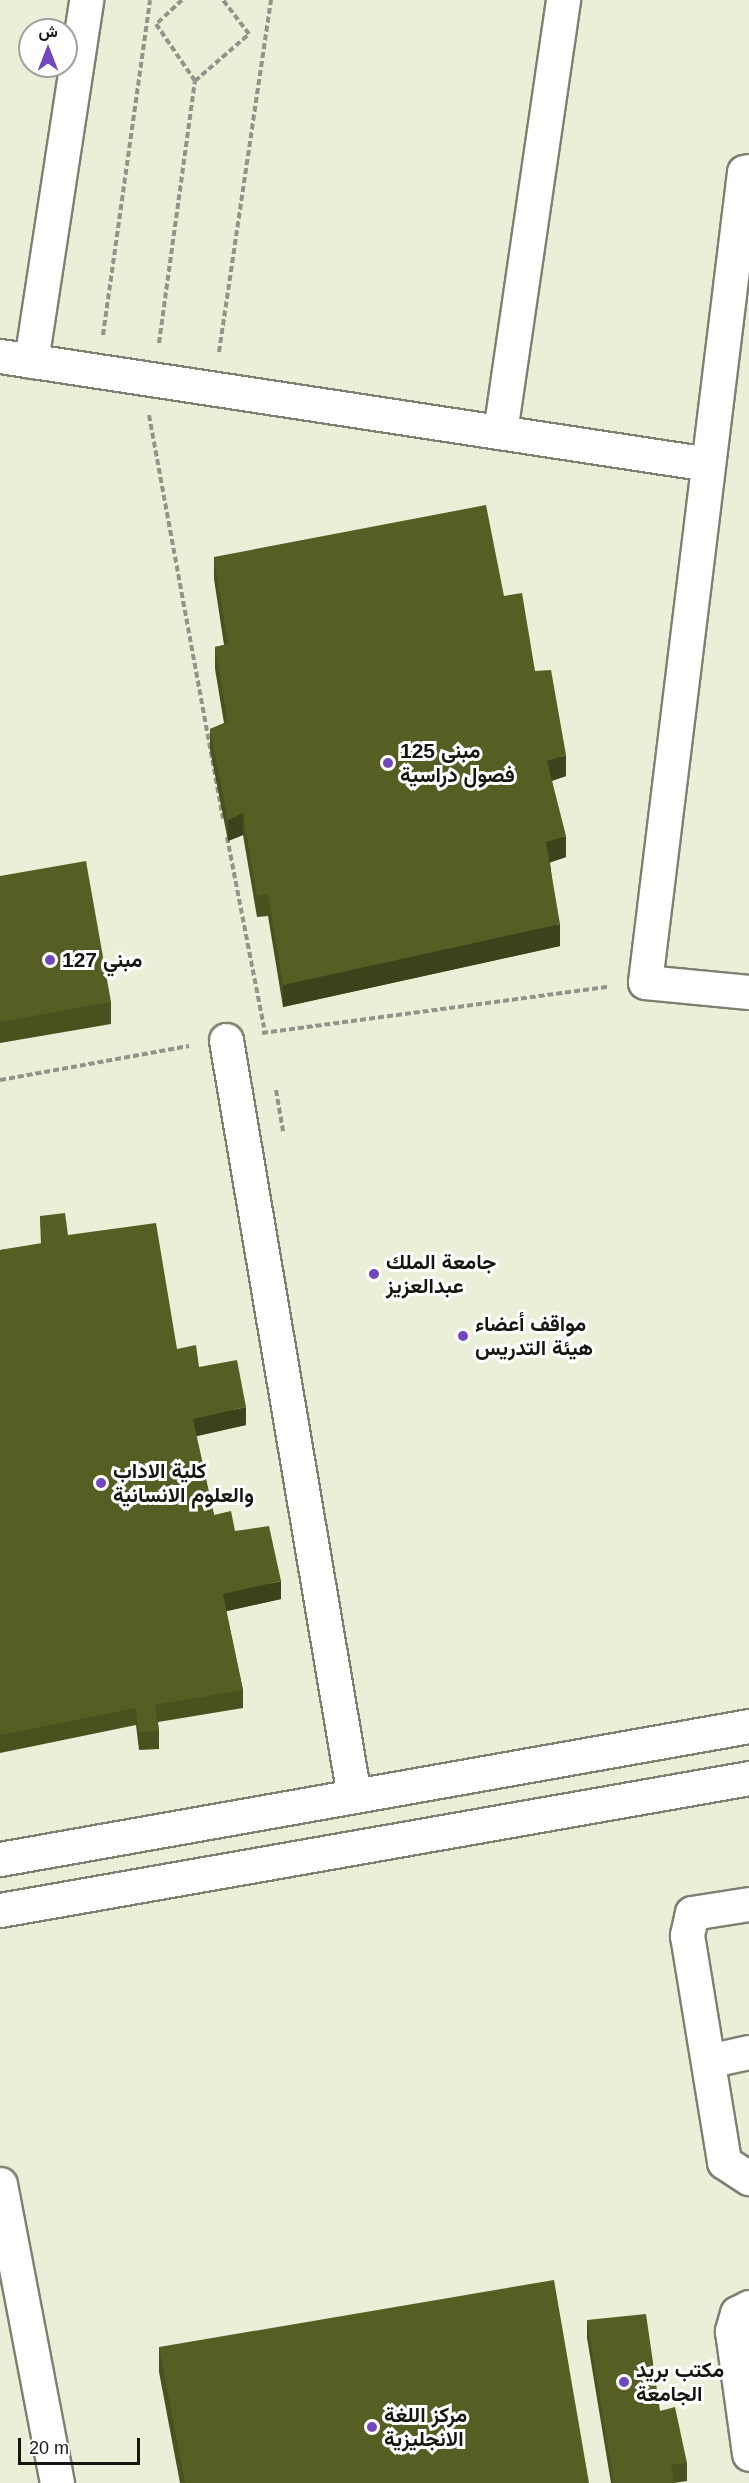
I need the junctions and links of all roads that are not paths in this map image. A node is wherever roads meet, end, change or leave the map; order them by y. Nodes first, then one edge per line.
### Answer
1 (86, 0) edge
2 (563, 0) edge
3 (749, 171) edge
4 (15, 358) edge
5 (500, 432) junction
6 (708, 464) junction
7 (749, 992) edge
8 (226, 1040) road end
9 (749, 1726) edge
10 (749, 1778) edge
11 (354, 1796) junction
12 (0, 1859) edge
13 (749, 1904) edge
14 (0, 1910) edge
15 (749, 2052) edge
16 (708, 2061) junction
17 (749, 2178) edge
18 (0, 2184) edge
19 (749, 2307) edge
20 (749, 2454) edge
21 (57, 2483) edge

1 - 4 street
2 - 5 street
3 - 6 street
4 - 5 street
5 - 6 street
6 - 7 street
8 - 11 street
9 - 11 street
10 - 14 street
11 - 12 street
13 - 16 street
15 - 16 street
16 - 17 street
18 - 21 street
19 - 20 street

